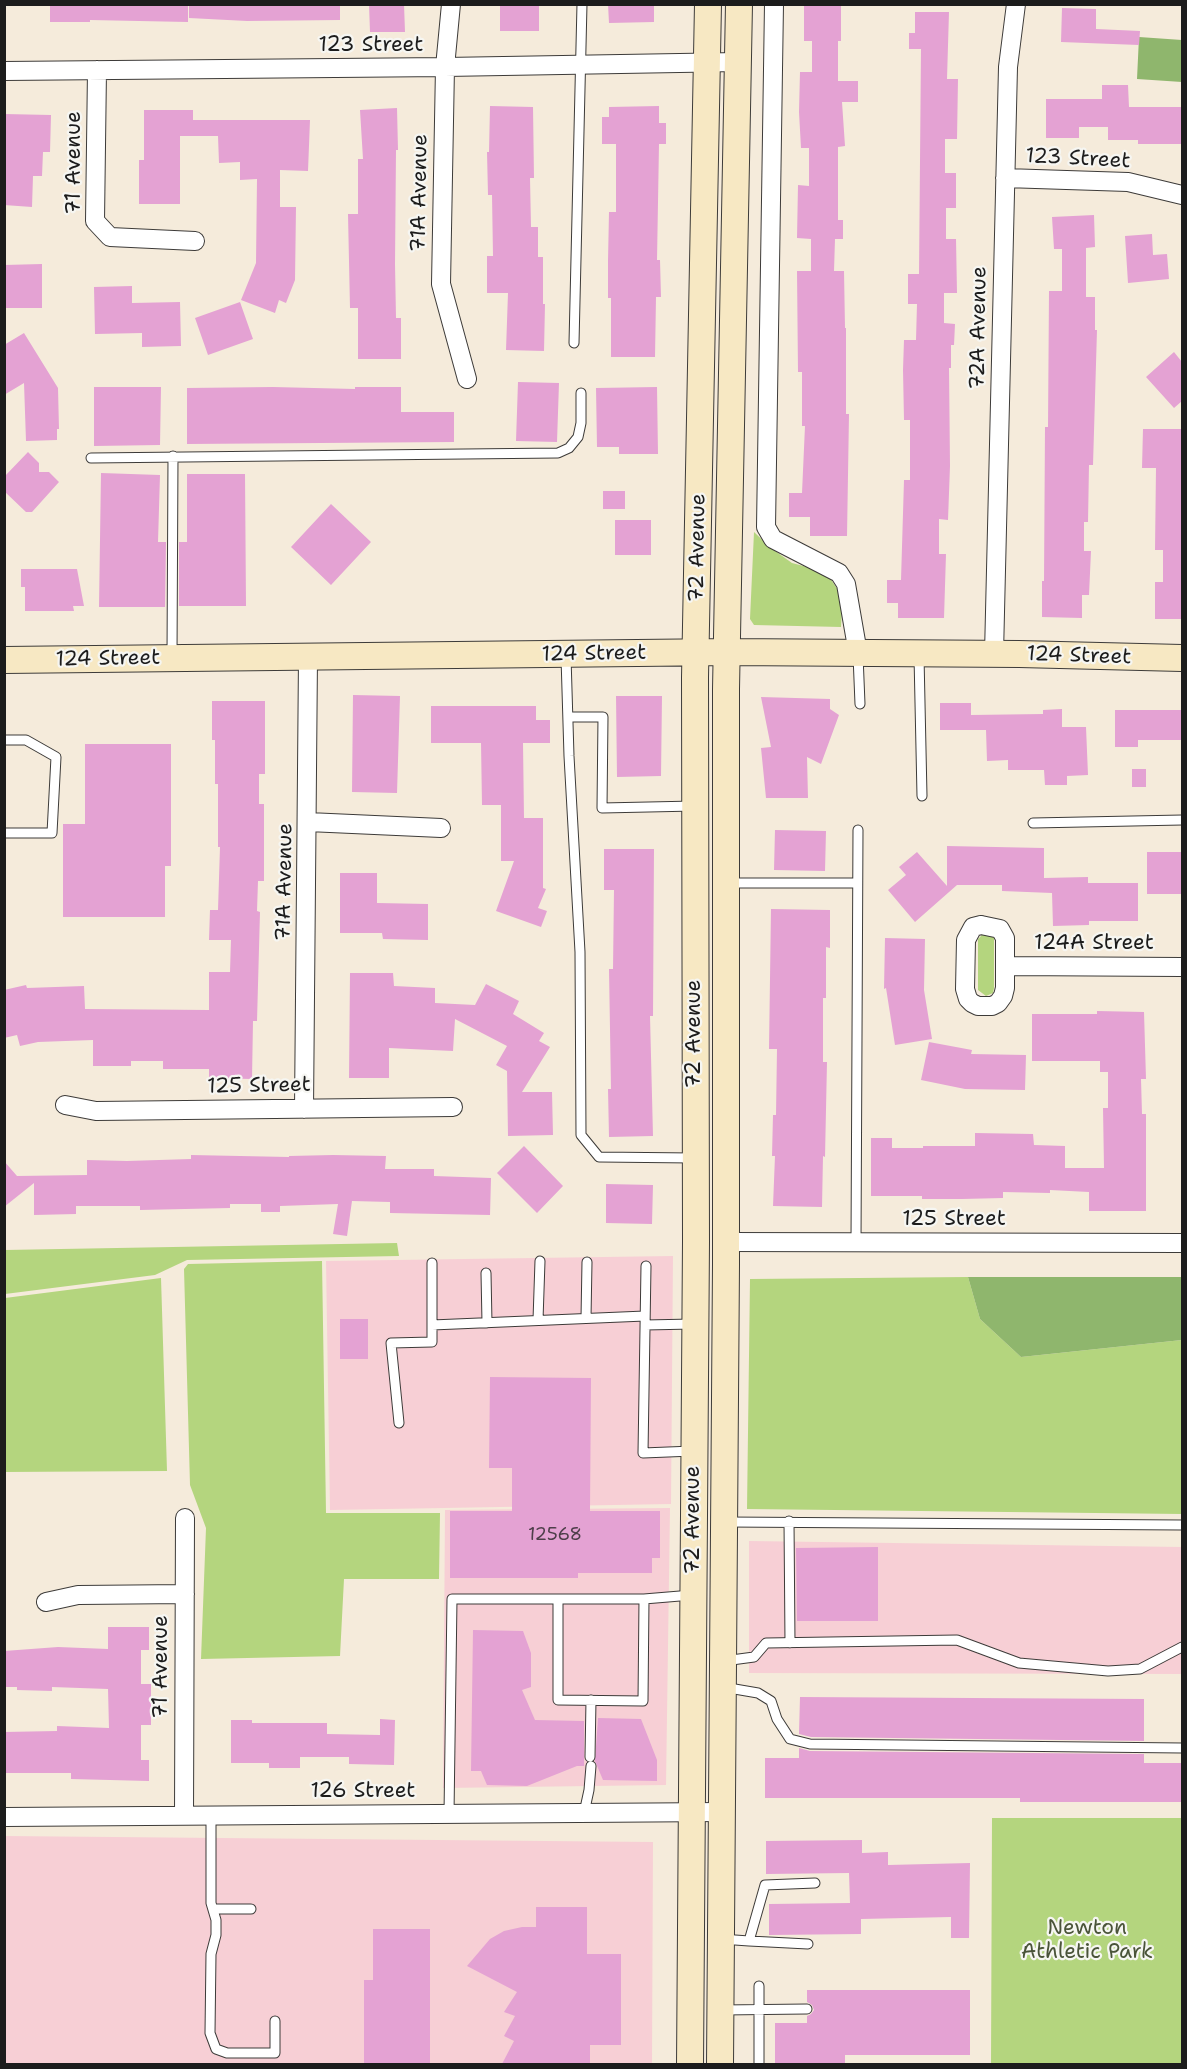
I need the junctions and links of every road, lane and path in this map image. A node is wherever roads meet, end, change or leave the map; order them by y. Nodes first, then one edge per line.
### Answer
1 (451, 4) edge
2 (582, 4) edge
3 (708, 4) edge
4 (739, 4) edge
5 (774, 4) edge
6 (1016, 4) edge
7 (707, 62) junction
8 (738, 62) junction
9 (580, 65) junction
10 (445, 68) junction
11 (97, 70) junction
12 (4, 71) edge
13 (1005, 177) junction
14 (1182, 195) edge
15 (195, 241) dead end
16 (574, 343) dead end
17 (467, 379) dead end
18 (582, 393) dead end
19 (173, 456) junction
20 (91, 458) dead end
21 (696, 652) junction
22 (727, 652) junction
23 (858, 653) junction
24 (919, 653) junction
25 (566, 654) junction
26 (994, 654) junction
27 (308, 657) junction
28 (172, 658) junction
29 (1182, 658) edge
30 (4, 660) edge
31 (860, 704) dead end
32 (568, 717) junction
33 (4, 740) edge
34 (922, 796) dead end
35 (695, 806) junction
36 (1182, 820) edge
37 (308, 822) junction
38 (1033, 823) dead end
39 (441, 828) dead end
40 (858, 830) dead end
41 (4, 833) edge
42 (726, 882) junction
43 (857, 882) junction
44 (1005, 966) dead end
45 (1182, 967) edge
46 (65, 1105) dead end
47 (453, 1107) dead end
48 (304, 1108) junction
49 (695, 1158) junction
50 (726, 1242) junction
51 (856, 1242) junction
52 (1182, 1244) edge
53 (540, 1261) dead end
54 (587, 1262) dead end
55 (432, 1263) dead end
56 (646, 1266) dead end
57 (486, 1272) dead end
58 (586, 1318) junction
59 (538, 1320) junction
60 (645, 1320) junction
61 (487, 1323) junction
62 (695, 1324) junction
63 (432, 1325) junction
64 (399, 1423) dead end
65 (694, 1450) junction
66 (185, 1518) dead end
67 (789, 1521) junction
68 (724, 1522) junction
69 (1182, 1525) edge
70 (185, 1594) junction
71 (694, 1595) junction
72 (558, 1599) junction
73 (644, 1599) junction
74 (46, 1602) dead end
75 (790, 1643) junction
76 (1182, 1647) edge
77 (723, 1661) junction
78 (723, 1687) junction
79 (591, 1700) junction
80 (1182, 1748) edge
81 (722, 1812) junction
82 (584, 1813) junction
83 (692, 1813) junction
84 (449, 1814) junction
85 (184, 1815) junction
86 (211, 1815) junction
87 (4, 1817) edge
88 (815, 1882) dead end
89 (213, 1909) junction
90 (251, 1909) dead end
91 (721, 1939) junction
92 (749, 1941) junction
93 (808, 1944) dead end
94 (759, 1986) dead end
95 (807, 2009) dead end
96 (721, 2010) junction
97 (759, 2010) junction
98 (275, 2021) dead end
99 (690, 2064) edge
100 (720, 2064) edge
101 (759, 2064) edge

1 - 10 street, 71A Avenue
2 - 9 lane
3 - 7 main road, 72 Avenue
4 - 8 main road, 72 Avenue
5 - 23 street
6 - 13 street, 72A Avenue
7 - 8 street, 123 Street
7 - 9 street, 123 Street
7 - 21 main road, 72 Avenue
8 - 22 main road, 72 Avenue
9 - 10 street, 123 Street
9 - 16 lane
10 - 11 street, 123 Street
10 - 17 street, 71A Avenue
11 - 12 street, 123 Street
11 - 15 street, 71 Avenue
13 - 14 street, 123 Street
13 - 26 street, 72A Avenue
18 - 19 lane
19 - 20 lane
19 - 28 lane
21 - 22 main road, 124 Street
21 - 25 main road, 124 Street
21 - 35 main road, 72 Avenue
22 - 23 main road, 124 Street
22 - 42 main road, 72 Avenue
23 - 24 main road, 124 Street
23 - 31 lane
24 - 26 main road, 124 Street
24 - 34 lane
25 - 27 main road, 124 Street
25 - 32 lane
26 - 29 main road, 124 Street
27 - 28 main road, 124 Street
27 - 37 street, 71A Avenue
28 - 30 main road, 124 Street
32 - 35 lane
32 - 49 lane
33 - 41 lane
35 - 49 main road, 72 Avenue
36 - 38 lane
37 - 39 street
37 - 48 street, 71A Avenue
40 - 43 lane
42 - 43 lane
42 - 50 main road, 72 Avenue
43 - 51 lane
44 - 45 street, 124A Street
46 - 48 street, 125 Street
47 - 48 street, 125 Street
49 - 62 main road, 72 Avenue
50 - 51 street, 125 Street
50 - 68 main road, 72 Avenue
51 - 52 street, 125 Street
53 - 59 lane
54 - 58 lane
55 - 63 lane
56 - 60 lane
57 - 61 lane
58 - 59 lane
58 - 60 lane
59 - 61 lane
60 - 62 lane
60 - 65 lane
61 - 63 lane
62 - 65 main road, 72 Avenue
63 - 64 lane
65 - 71 main road, 72 Avenue
66 - 70 street, 71 Avenue
67 - 68 lane
67 - 69 lane
67 - 75 lane
68 - 77 main road, 72 Avenue
70 - 74 street
70 - 85 street, 71 Avenue
71 - 73 lane
71 - 83 main road, 72 Avenue
72 - 73 lane
72 - 79 lane
72 - 84 lane
73 - 79 lane
75 - 76 lane
75 - 77 lane
77 - 78 main road, 72 Avenue
78 - 80 lane
78 - 81 main road, 72 Avenue
79 - 82 lane
81 - 83 street, 126 Street
81 - 91 main road, 72 Avenue
82 - 83 street, 126 Street
82 - 84 street, 126 Street
83 - 99 main road, 72 Avenue
84 - 86 street, 126 Street
85 - 86 street, 126 Street
85 - 87 street, 126 Street
86 - 89 lane
88 - 92 lane
89 - 90 lane
89 - 98 lane
91 - 92 lane
91 - 96 main road, 72 Avenue
92 - 93 lane
94 - 97 lane
95 - 97 lane
96 - 97 lane
96 - 100 main road, 72 Avenue
97 - 101 lane

